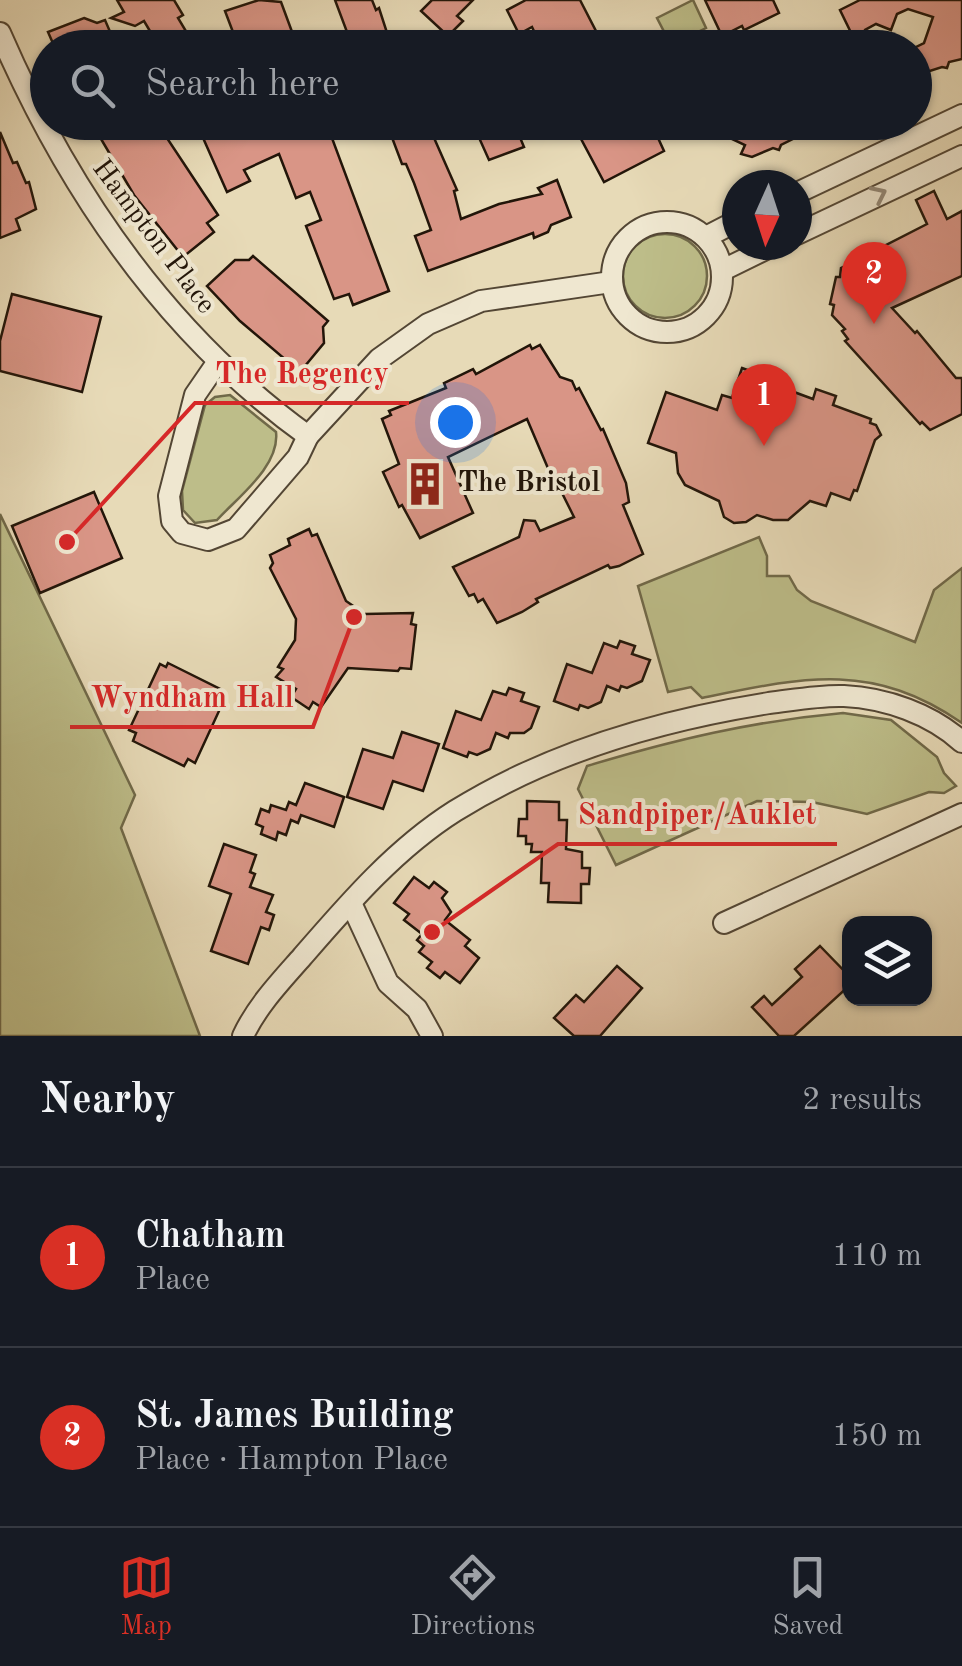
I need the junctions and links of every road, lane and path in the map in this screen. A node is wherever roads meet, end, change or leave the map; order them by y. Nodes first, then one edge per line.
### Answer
1 (0, 34) edge
2 (30, 100) edge
3 (962, 115) edge
4 (932, 129) edge
5 (51, 140) edge
6 (909, 140) edge
7 (962, 156) edge
8 (812, 186) edge
9 (812, 227) edge
10 (722, 229) edge
11 (706, 237) junction
12 (743, 260) edge
13 (722, 270) junction
14 (612, 282) junction
15 (217, 363) junction
16 (308, 436) junction
17 (962, 742) edge
18 (962, 814) edge
19 (350, 902) junction
20 (724, 923) dead end
21 (243, 1036) edge
22 (432, 1036) edge

1 - 2 street, Hampton Place
3 - 4 street
5 - 15 street, Hampton Place
6 - 8 street
9 -> 7 street
10 - 11 street
11 - 13 street
11 - 14 street
12 - 13 street
13 - 14 street
14 - 16 street
15 - 16 street, Hampton Place
15 - 16 street
17 - 19 street
18 - 20 street
19 - 21 street
19 - 22 street

